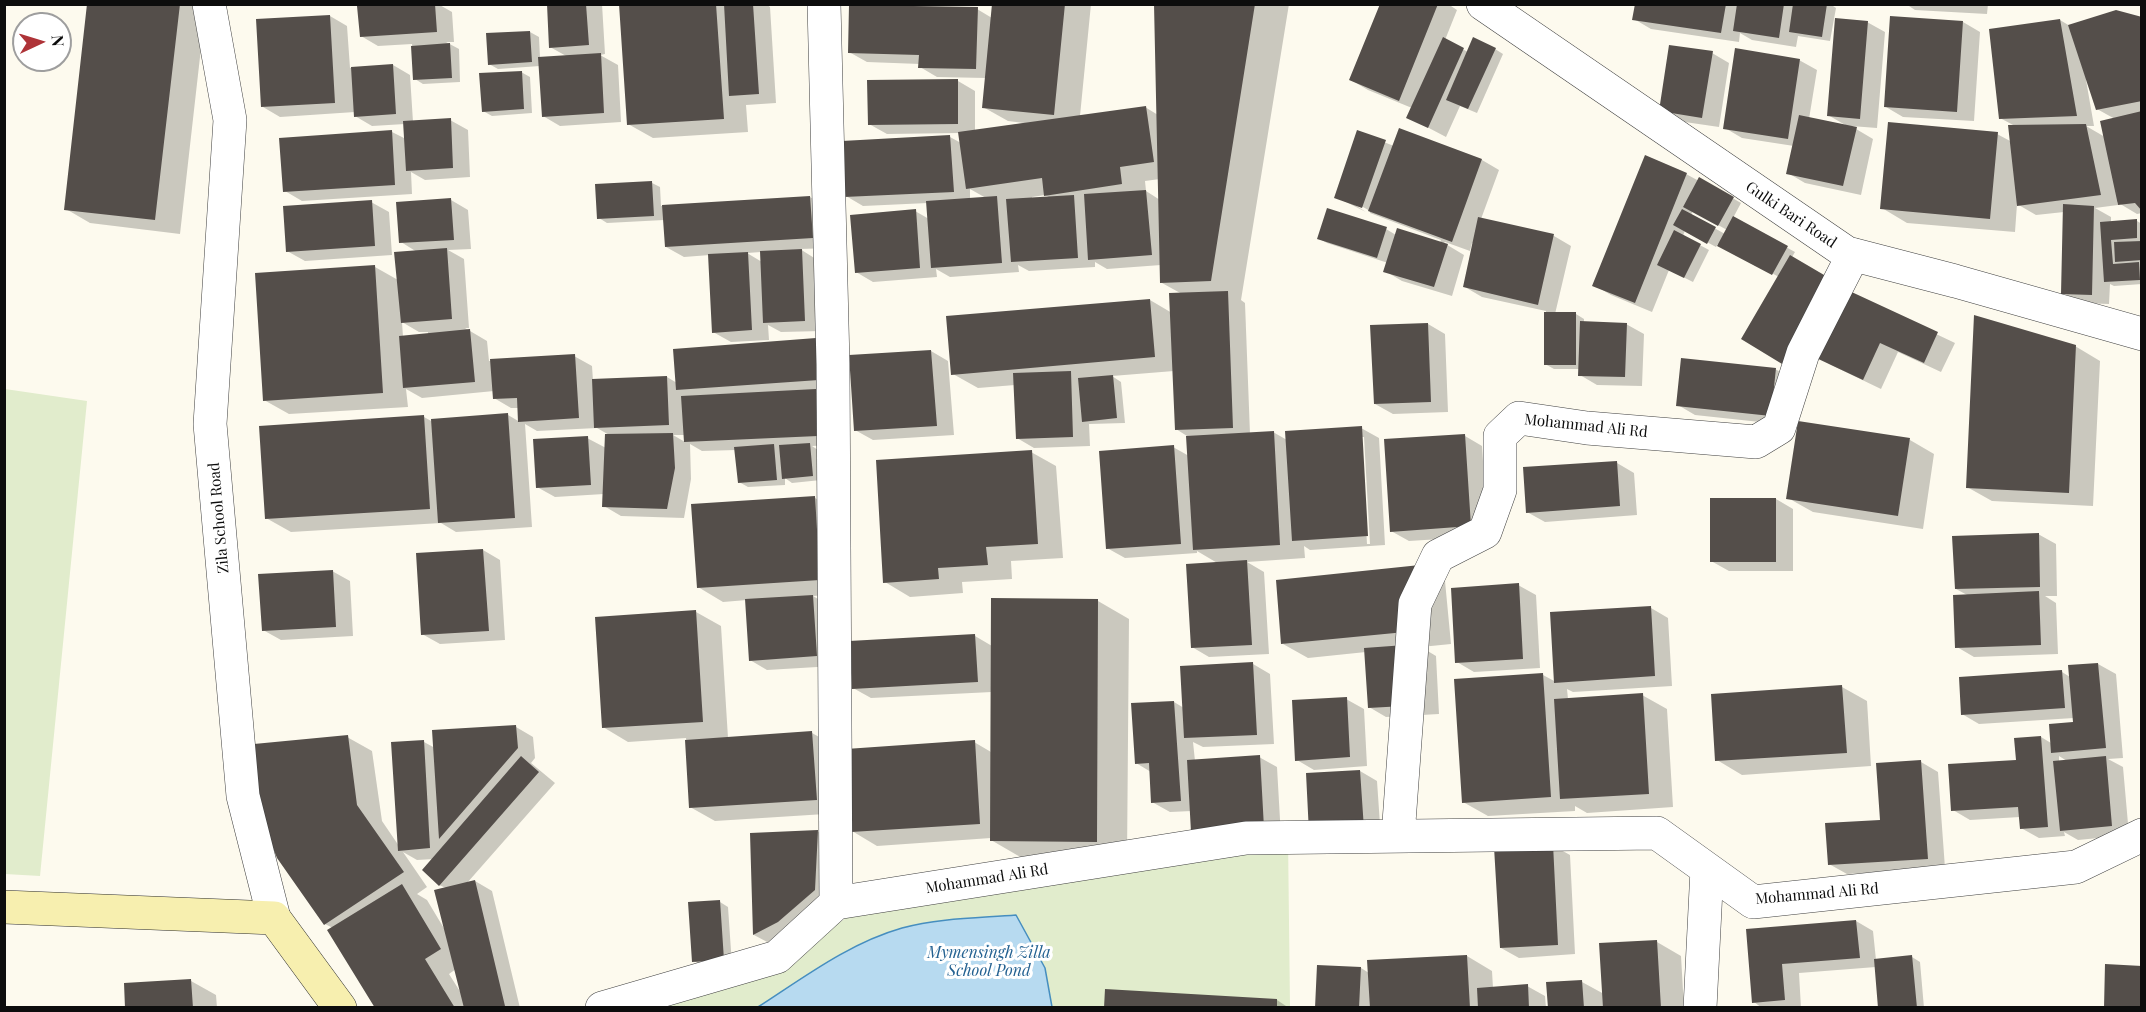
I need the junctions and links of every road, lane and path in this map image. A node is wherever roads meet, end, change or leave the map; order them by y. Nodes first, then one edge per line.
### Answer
1 (209, 4) edge
2 (824, 4) edge
3 (1483, 4) edge
4 (1853, 255) junction
5 (2142, 334) edge
6 (2142, 835) edge
7 (1398, 836) junction
8 (1707, 869) junction
9 (836, 903) junction
10 (4, 907) edge
11 (274, 918) junction
12 (340, 1008) edge
13 (602, 1008) edge
14 (1700, 1008) edge

1 - 11 street, Zila School Road
2 - 9 street
3 - 4 street, Gulki Bari Road
4 - 5 street, Gulki Bari Road
4 - 7 street, Mohammad Ali Rd
6 - 8 street, Mohammad Ali Rd
7 - 8 street, Mohammad Ali Rd
7 - 9 street, Mohammad Ali Rd
8 - 14 street
9 - 13 street
10 - 11 main road
11 - 12 main road, Zila School Road

